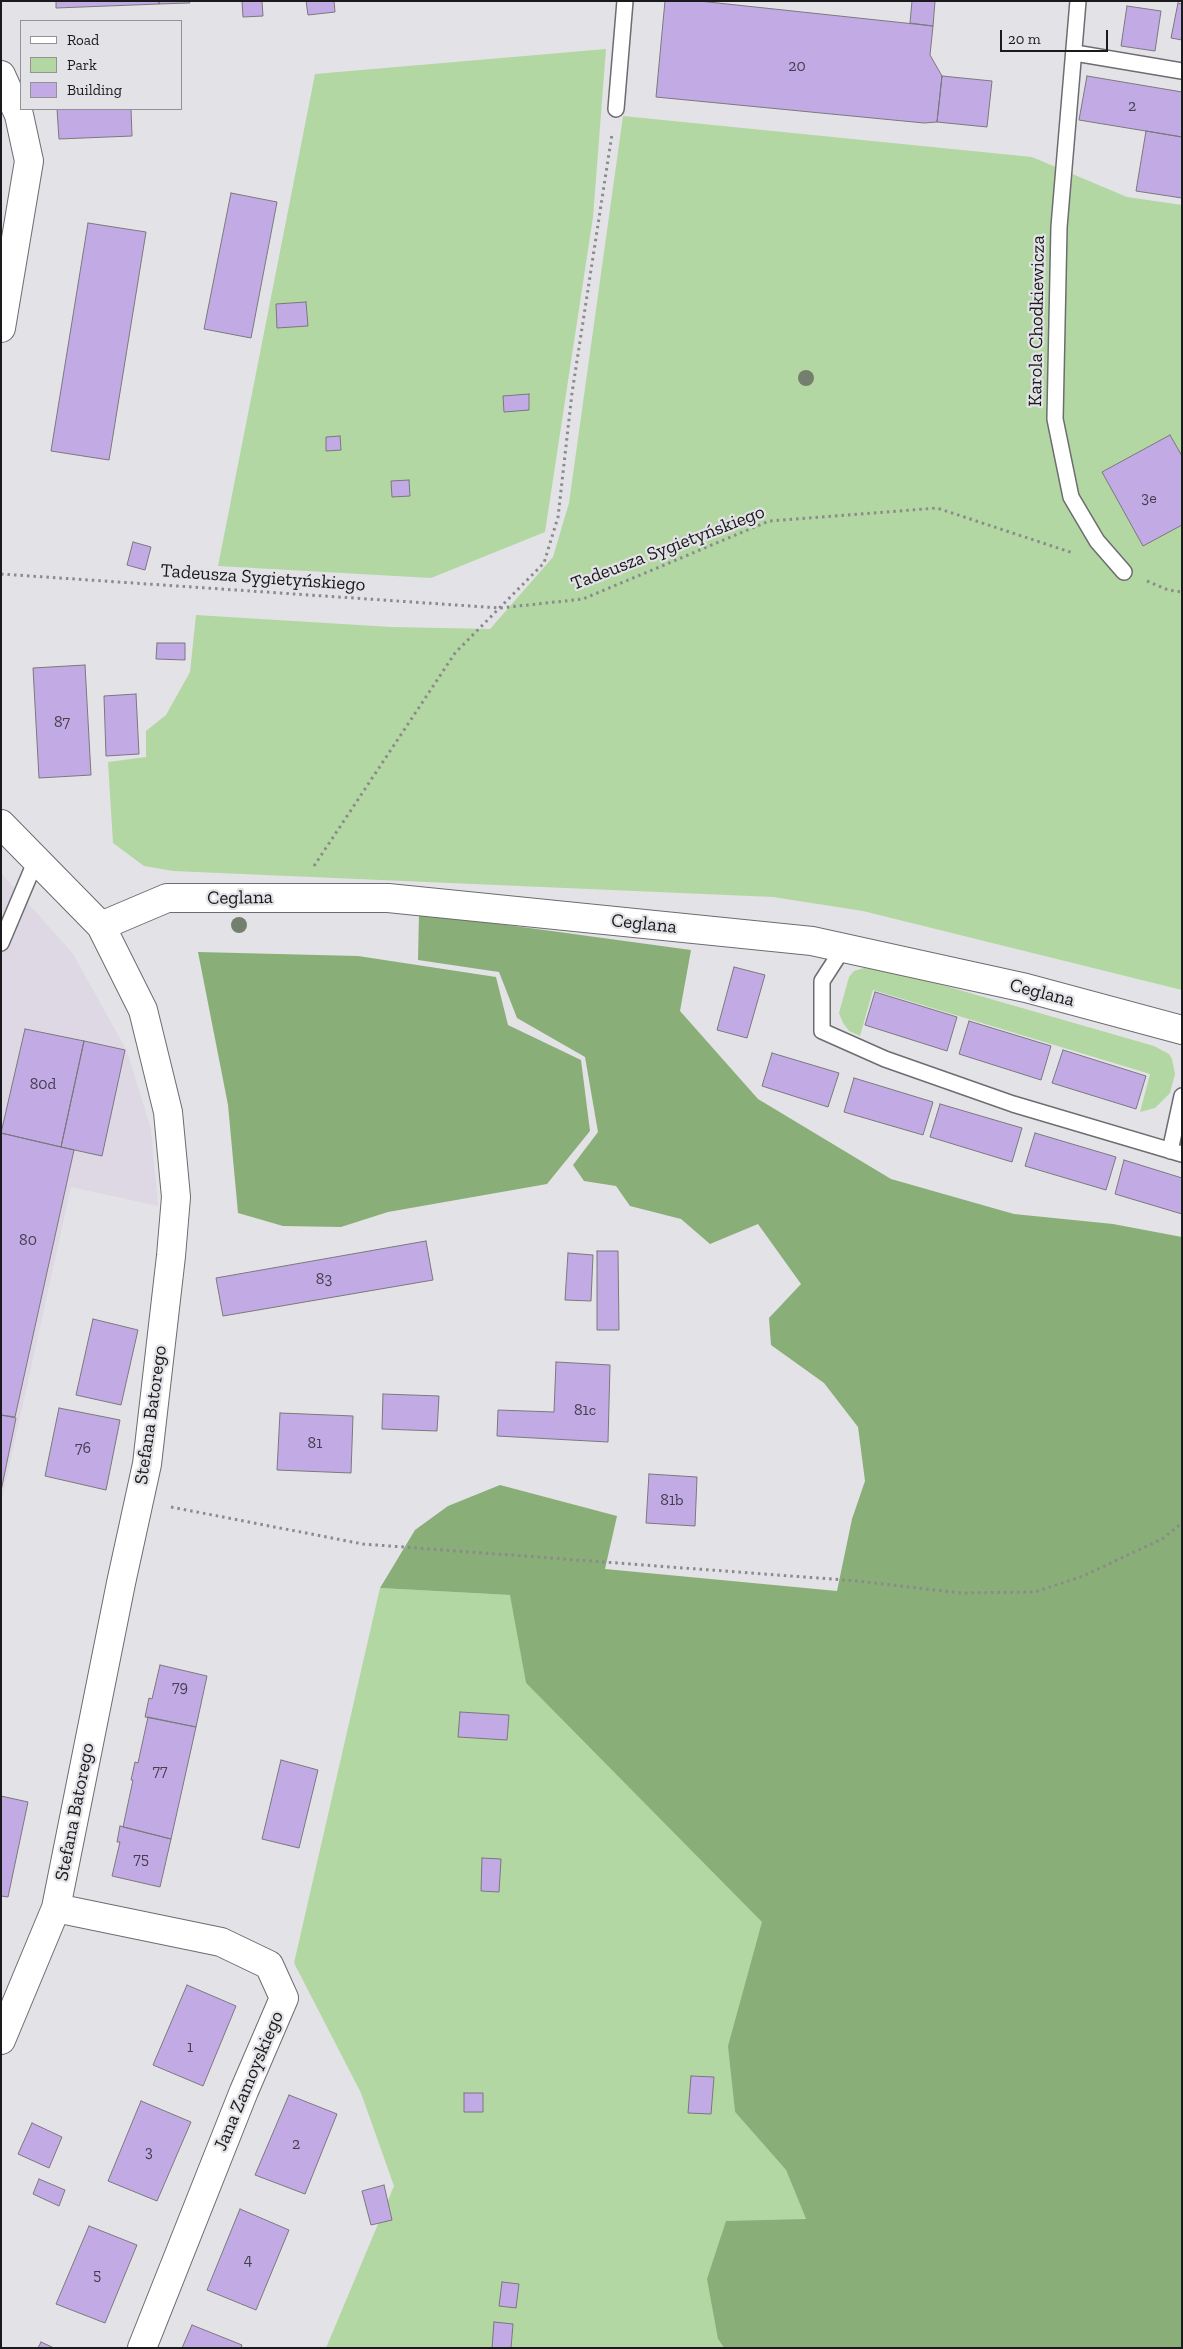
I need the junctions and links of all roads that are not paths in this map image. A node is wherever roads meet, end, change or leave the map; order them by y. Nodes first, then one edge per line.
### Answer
1 (625, 1) edge
2 (1078, 1) edge
3 (1075, 52) junction
4 (1182, 71) edge
5 (1, 75) edge
6 (616, 109) road end
7 (1, 328) edge
8 (1124, 572) road end
9 (1, 824) edge
10 (36, 860) junction
11 (101, 926) junction
12 (1, 943) edge
13 (844, 947) junction
14 (1182, 1030) edge
15 (1182, 1096) edge
16 (1176, 1153) edge
17 (56, 1908) junction
18 (1, 2040) edge
19 (142, 2348) edge

1 - 6 lane
2 - 3 lane, Karola Chodkiewicza
3 - 4 lane
3 - 8 lane, Karola Chodkiewicza
5 - 7 street
9 - 10 street, Stefana Batorego
10 - 11 street, Stefana Batorego
10 - 12 lane
11 - 13 street, Ceglana
11 - 17 street, Stefana Batorego
13 - 14 street, Ceglana
13 - 16 lane
15 - 16 lane
17 - 18 street, Stefana Batorego
17 - 19 street, Jana Zamoyskiego

